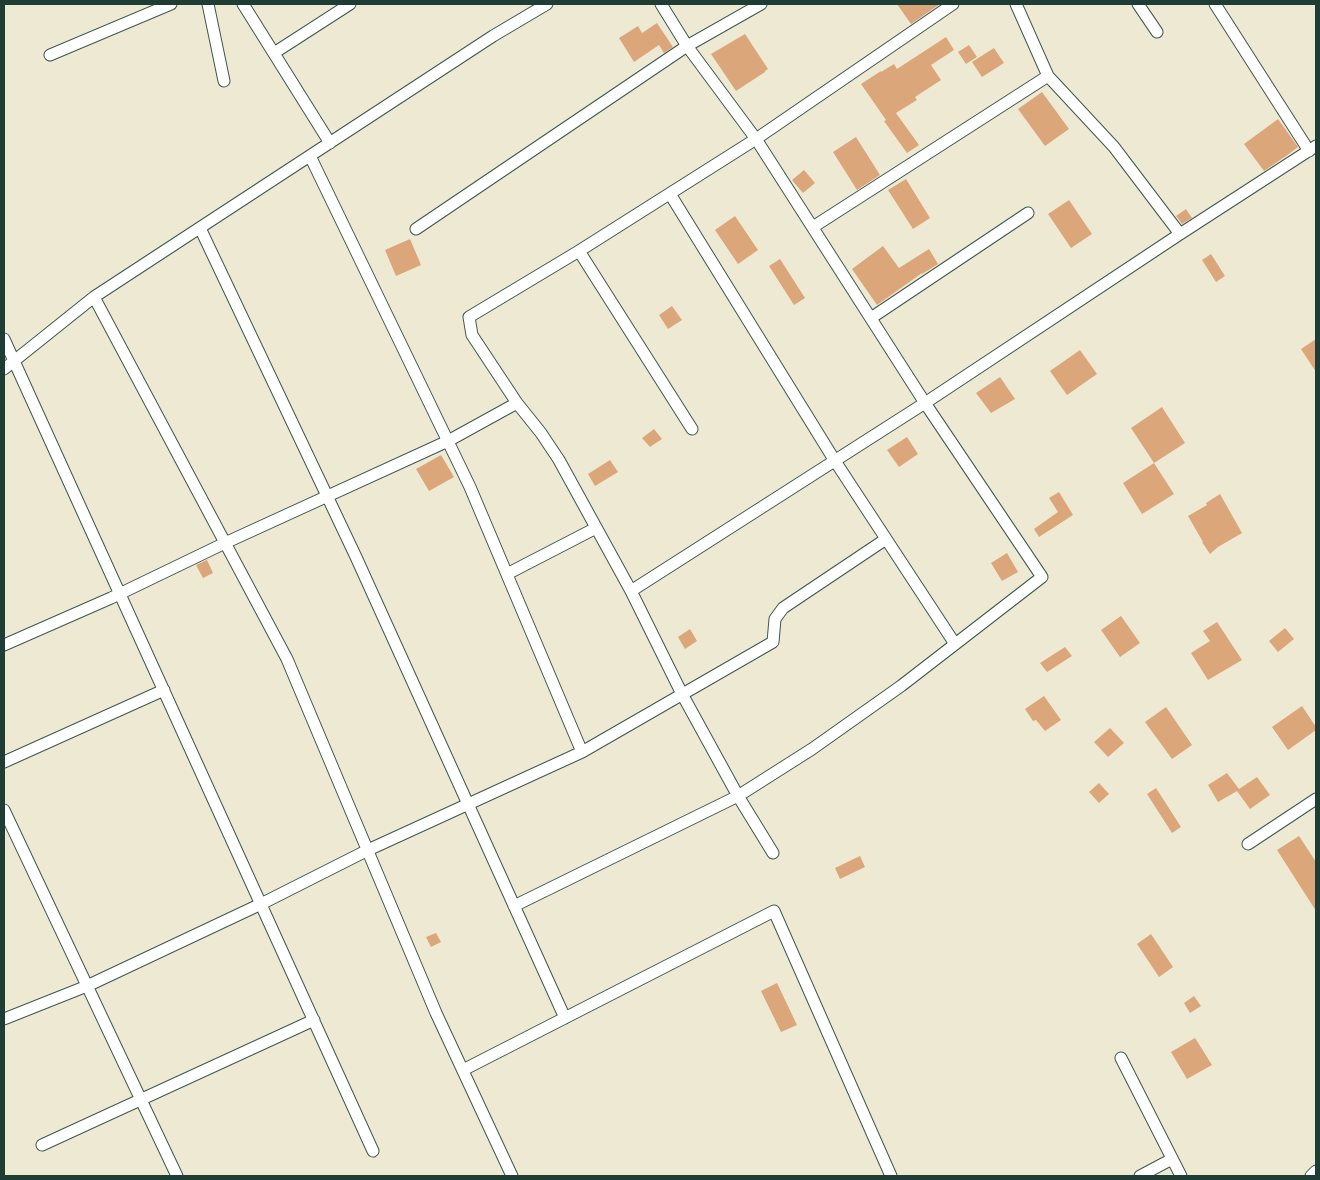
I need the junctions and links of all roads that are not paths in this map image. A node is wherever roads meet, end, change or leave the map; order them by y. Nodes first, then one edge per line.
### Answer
1 (171, 4) edge
2 (208, 4) edge
3 (243, 4) edge
4 (350, 4) edge
5 (547, 4) edge
6 (661, 4) edge
7 (761, 4) edge
8 (953, 4) edge
9 (1016, 4) edge
10 (1138, 4) edge
11 (1215, 4) edge
12 (1157, 32) dead end
13 (687, 46) junction
14 (274, 53) junction
15 (50, 55) dead end
16 (1048, 76) junction
17 (224, 81) dead end
18 (756, 139) junction
19 (330, 143) junction
20 (1313, 148) edge
21 (310, 156) junction
22 (670, 194) junction
23 (1028, 213) dead end
24 (200, 228) junction
25 (416, 228) dead end
26 (813, 228) junction
27 (1180, 234) junction
28 (579, 251) junction
29 (94, 297) junction
30 (871, 318) junction
31 (4, 339) edge
32 (14, 361) junction
33 (4, 369) edge
34 (925, 403) junction
35 (517, 404) junction
36 (692, 428) dead end
37 (448, 442) junction
38 (835, 460) junction
39 (327, 496) junction
40 (596, 528) junction
41 (886, 539) junction
42 (226, 544) junction
43 (507, 574) junction
44 (631, 591) junction
45 (120, 594) junction
46 (955, 644) junction
47 (4, 645) edge
48 (164, 690) junction
49 (682, 694) junction
50 (582, 752) junction
51 (4, 762) edge
52 (738, 796) junction
53 (1316, 799) edge
54 (468, 804) junction
55 (4, 810) edge
56 (1248, 844) dead end
57 (368, 850) junction
58 (773, 853) dead end
59 (261, 904) junction
60 (514, 906) junction
61 (87, 986) junction
62 (565, 1018) junction
63 (4, 1019) edge
64 (314, 1020) junction
65 (1121, 1058) dead end
66 (463, 1070) junction
67 (140, 1100) junction
68 (42, 1145) dead end
69 (373, 1151) dead end
70 (1172, 1159) junction
71 (1316, 1171) edge
72 (177, 1176) edge
73 (512, 1176) edge
74 (891, 1176) edge
75 (1140, 1176) edge
76 (1181, 1176) edge
77 (1311, 1176) edge

1 - 15 street
2 - 17 street
3 - 14 street
4 - 14 street
5 - 19 street
6 - 13 street
7 - 13 street
8 - 18 street
9 - 16 street
10 - 12 street
11 - 20 street
13 - 18 street
13 - 25 street
14 - 19 street
16 - 26 street
16 - 27 street
18 - 22 street
18 - 26 street
19 - 21 street
20 - 27 street
21 - 24 street
21 - 37 street
22 - 28 street
22 - 38 street
23 - 30 street
24 - 29 street
24 - 39 street
26 - 30 street
27 - 34 street
28 - 35 street
28 - 36 street
29 - 32 street
29 - 42 street
30 - 34 street
31 - 32 street
32 - 33 street
32 - 45 street
34 - 38 street
34 - 46 street
35 - 37 street
35 - 40 street
37 - 39 street
37 - 43 street
38 - 41 street
38 - 44 street
39 - 42 street
39 - 54 street
40 - 43 street
40 - 44 street
41 - 46 street
41 - 49 street
42 - 45 street
42 - 57 street
43 - 50 street
44 - 49 street
45 - 47 street
45 - 48 street
46 - 52 street
48 - 51 street
48 - 59 street
49 - 50 street
49 - 52 street
50 - 54 street
52 - 58 street
52 - 60 street
53 - 56 street
54 - 57 street
54 - 60 street
55 - 61 street
57 - 59 street
57 - 66 street
59 - 61 street
59 - 64 street
60 - 62 street
61 - 63 street
61 - 67 street
62 - 66 street
62 - 74 street
64 - 67 street
64 - 69 street
65 - 70 street
66 - 73 street
67 - 68 street
67 - 72 street
70 - 75 street
70 - 76 street
71 - 77 street

